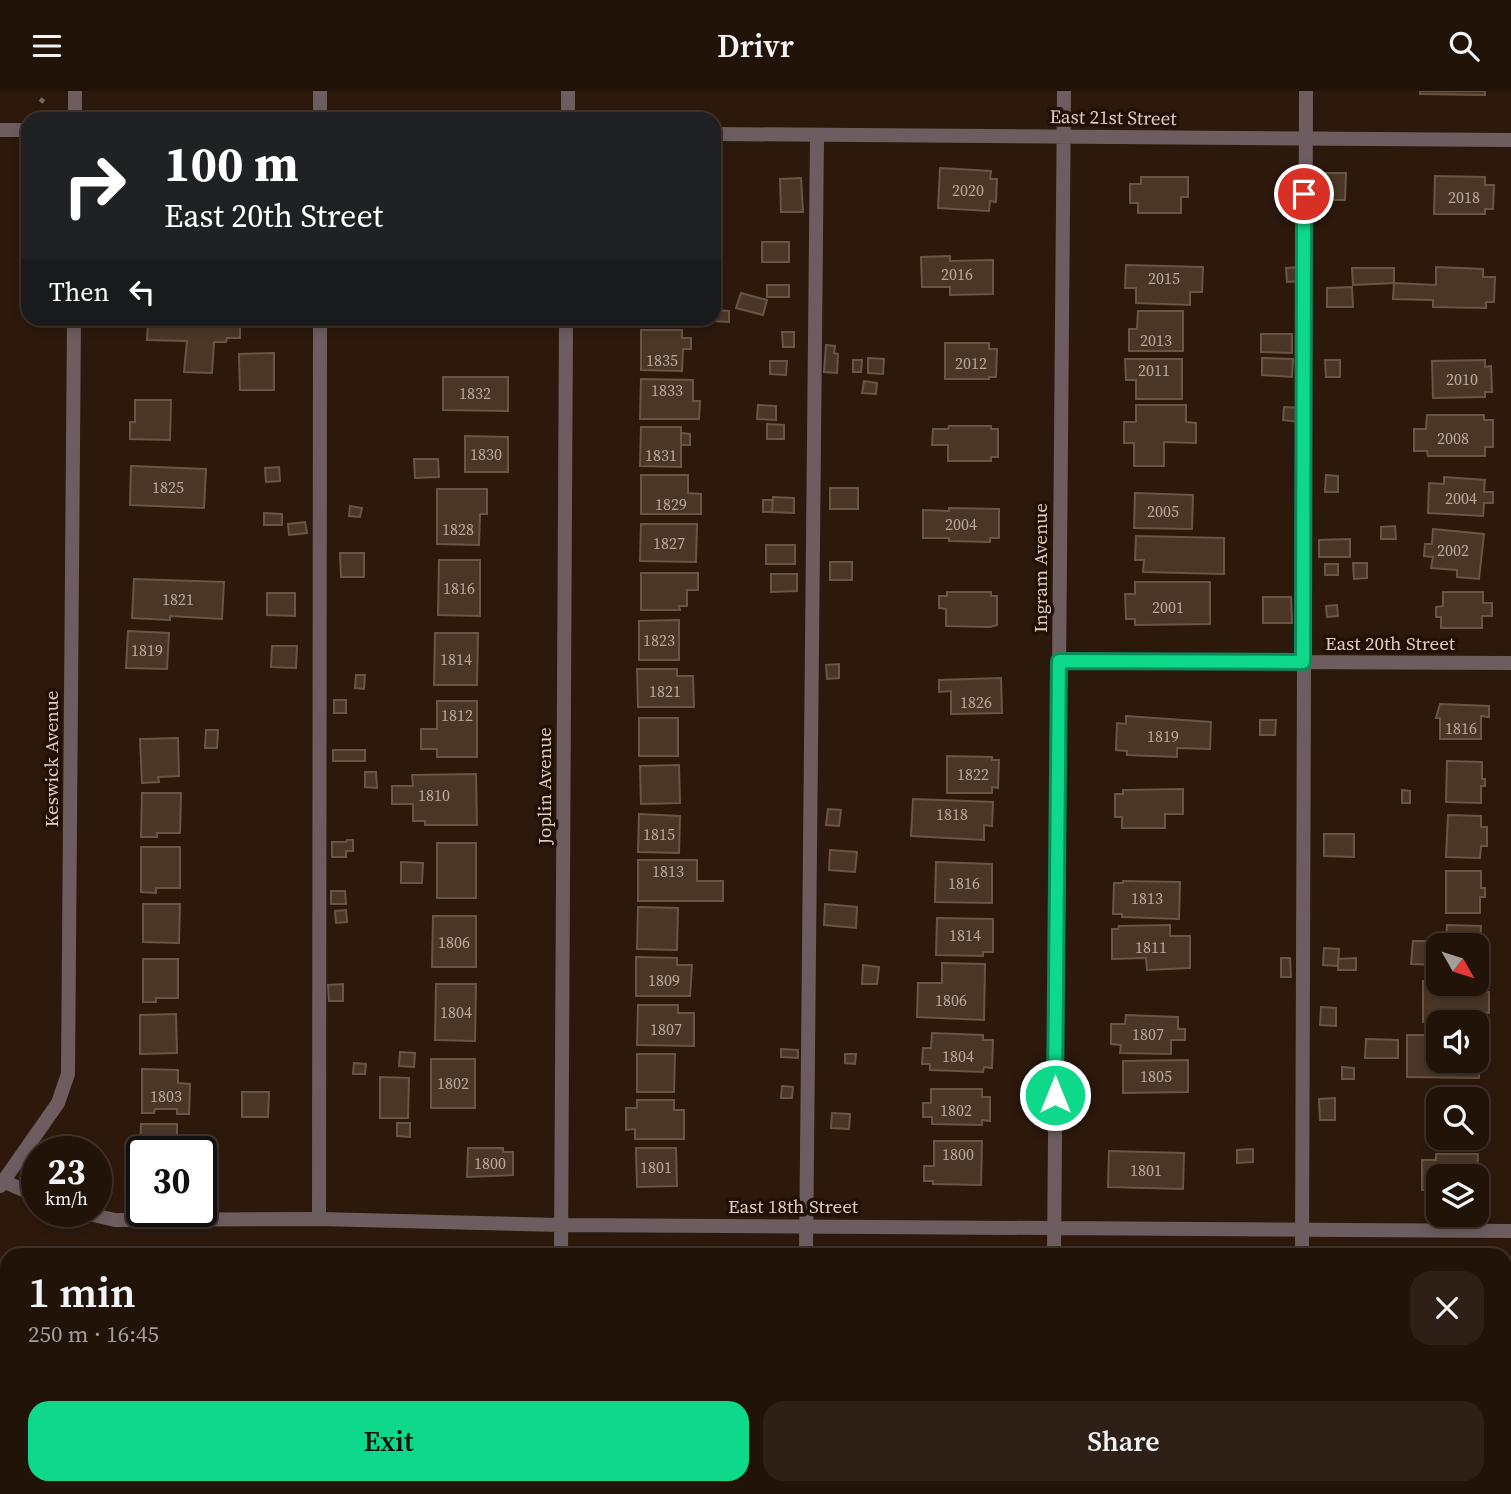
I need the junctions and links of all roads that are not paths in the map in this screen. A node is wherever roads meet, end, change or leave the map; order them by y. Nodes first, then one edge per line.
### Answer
1 (75, 91) edge
2 (320, 91) edge
3 (568, 91) edge
4 (1064, 91) edge
5 (1306, 91) edge
6 (75, 112) edge
7 (320, 112) edge
8 (568, 112) edge
9 (0, 130) edge
10 (21, 130) edge
11 (721, 134) edge
12 (817, 135) junction
13 (1062, 136) junction
14 (1305, 138) junction
15 (1511, 140) edge
16 (74, 326) edge
17 (320, 326) edge
18 (566, 326) edge
19 (1059, 661) junction
20 (1303, 662) junction
21 (1511, 663) edge
22 (2, 1184) edge
23 (21, 1191) edge
24 (112, 1219) edge
25 (319, 1219) junction
26 (561, 1225) junction
27 (807, 1226) junction
28 (1054, 1227) junction
29 (1302, 1229) junction
30 (1511, 1231) edge
31 (561, 1248) edge
32 (807, 1248) edge
33 (1054, 1248) edge
34 (1302, 1248) edge

1 - 6 street
2 - 7 street
3 - 8 street
4 - 13 street, Ingram Avenue
5 - 14 street
9 - 10 street
11 - 12 street, East 21st Street
12 - 13 street, East 21st Street
12 - 27 street
13 - 14 street, East 21st Street
13 - 19 street, Ingram Avenue
14 - 15 street, East 21st Street
14 - 20 street
16 - 22 street, Keswick Avenue
17 - 25 street
18 - 26 street, Joplin Avenue
19 - 20 street, East 20th Street
19 - 28 street, Ingram Avenue
20 - 21 street, East 20th Street
20 - 29 street
22 - 23 street
24 - 25 street, East 18th Street
25 - 26 street, East 18th Street
26 - 27 street, East 18th Street
26 - 31 street, Joplin Avenue
27 - 28 street, East 18th Street
27 - 32 street
28 - 29 street, East 18th Street
28 - 33 street, Ingram Avenue
29 - 30 street, East 18th Street
29 - 34 street

